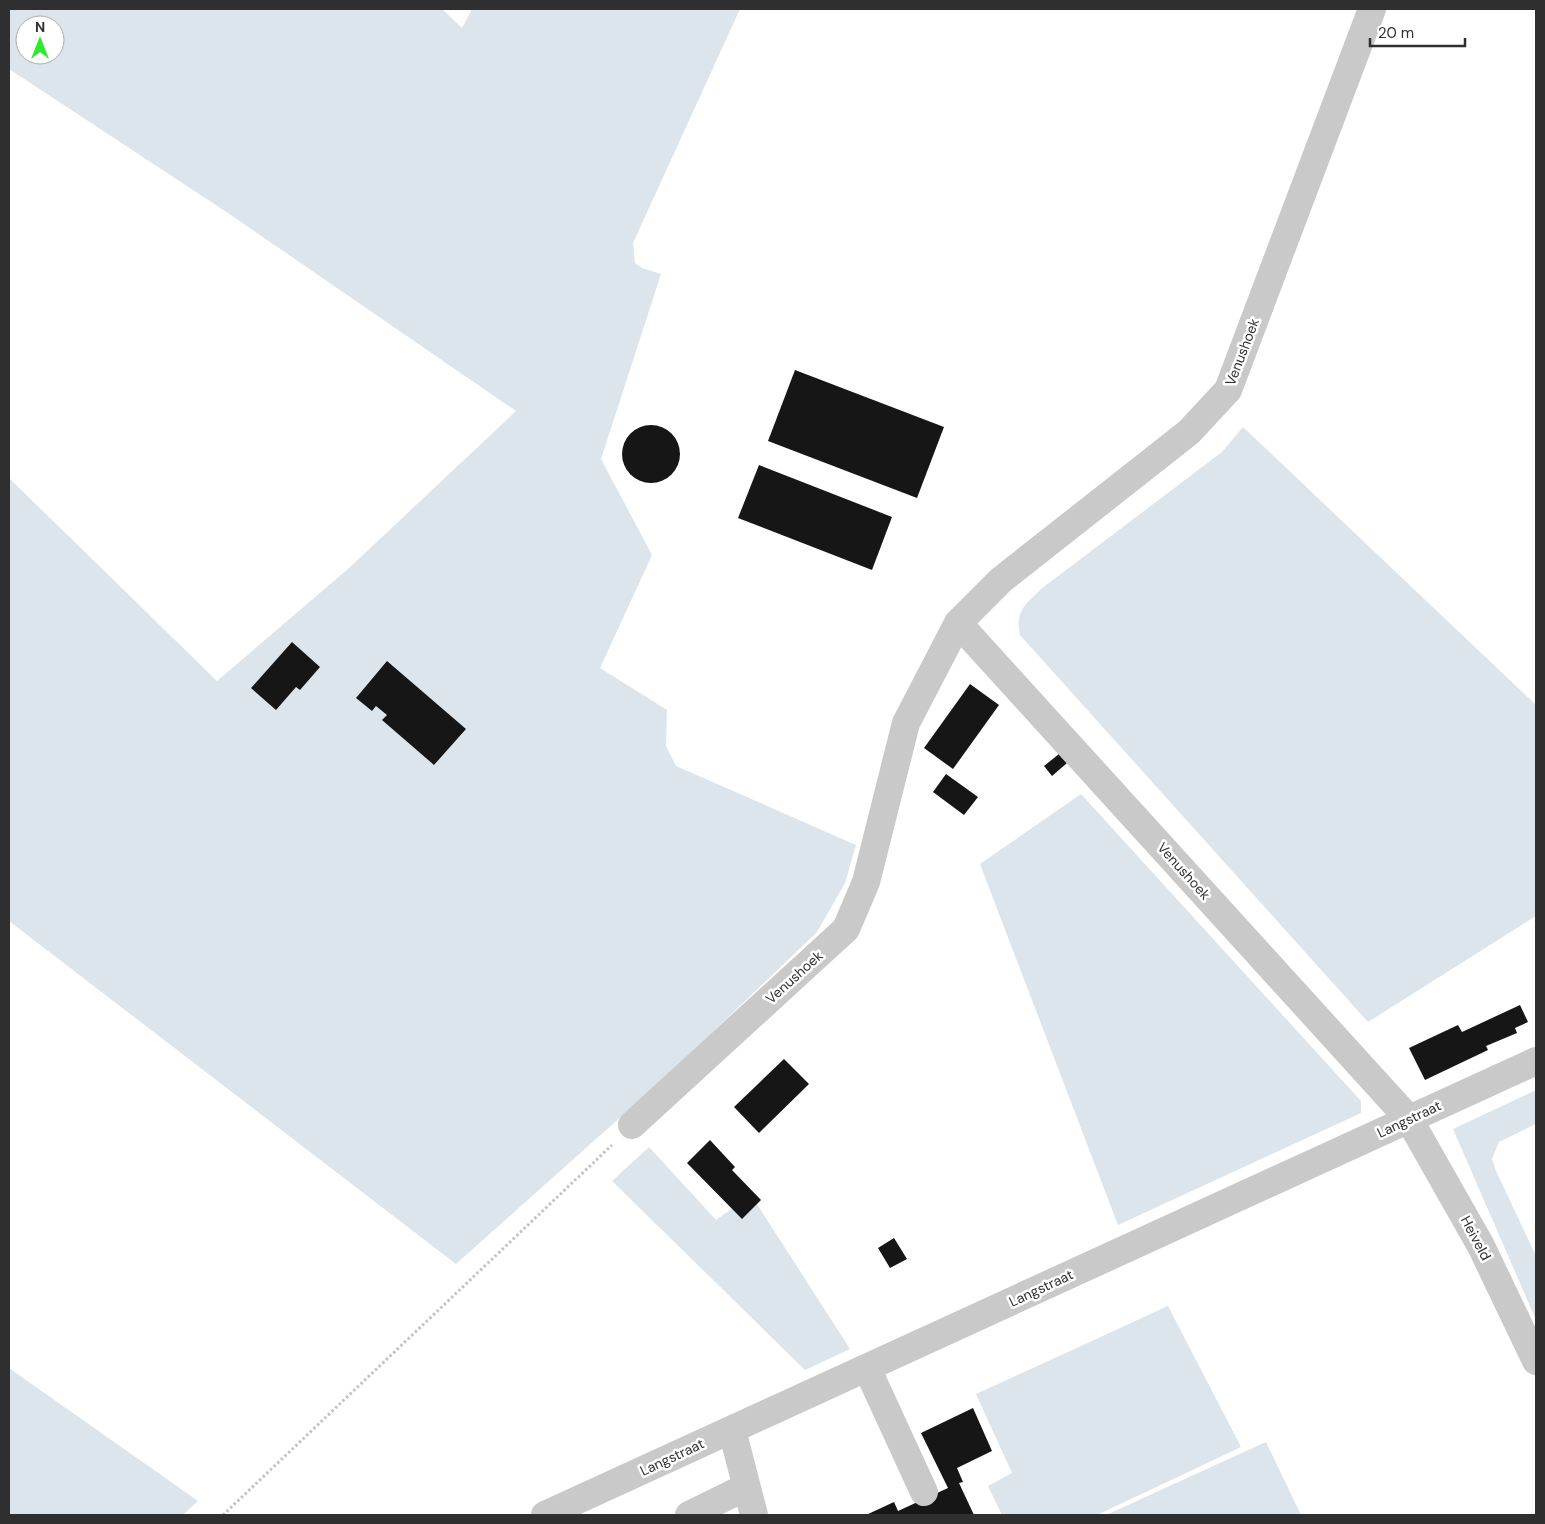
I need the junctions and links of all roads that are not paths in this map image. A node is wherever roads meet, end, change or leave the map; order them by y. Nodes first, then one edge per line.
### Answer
1 (1372, 9) edge
2 (958, 623) junction
3 (1536, 1061) edge
4 (1409, 1119) junction
5 (632, 1125) road end
6 (1536, 1361) edge
7 (867, 1368) junction
8 (732, 1430) junction
9 (746, 1487) junction
10 (924, 1492) dead end
11 (545, 1515) edge
12 (689, 1515) edge
13 (754, 1515) edge

1 - 2 street, Venushoek
2 - 4 street, Venushoek
2 - 5 street, Venushoek
3 - 4 street, Langstraat
4 - 6 street, Heiveld
4 - 7 street, Langstraat
7 - 8 street, Langstraat
7 - 10 street
8 - 9 street
8 - 11 street, Langstraat
9 - 12 street
9 - 13 street

